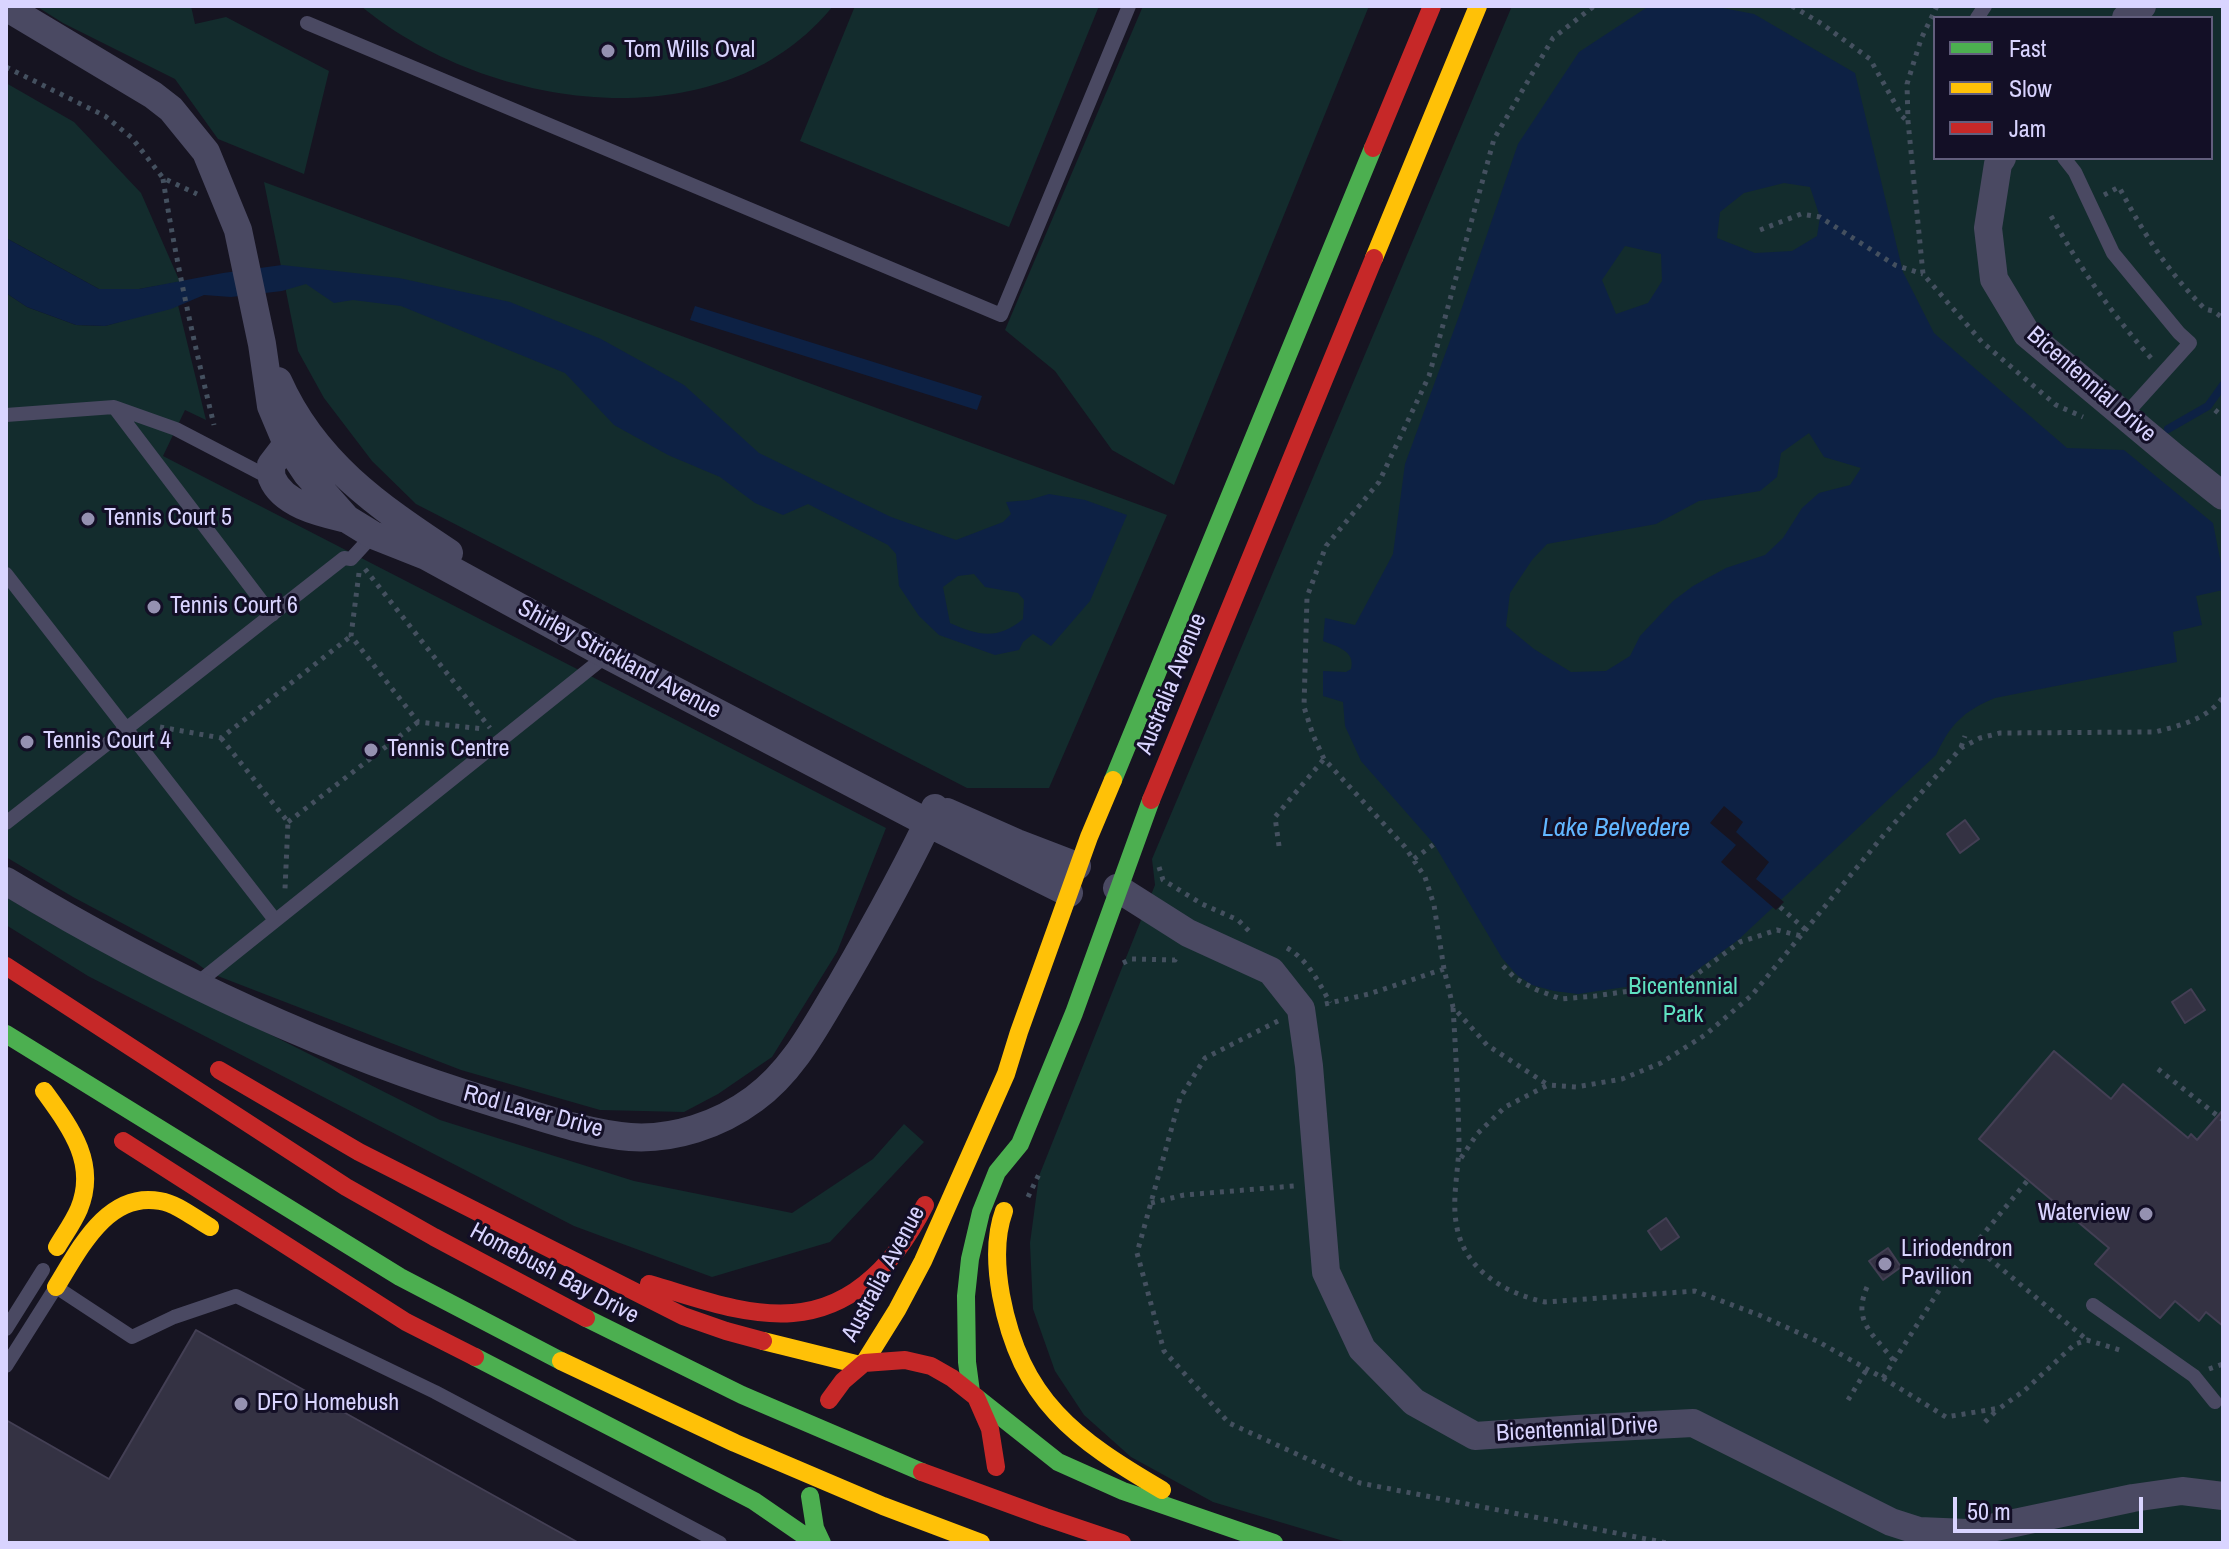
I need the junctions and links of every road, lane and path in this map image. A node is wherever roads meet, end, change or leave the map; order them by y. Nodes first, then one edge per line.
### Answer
1 (1129, 6) edge
2 (1432, 6) edge
3 (1478, 6) edge
4 (1594, 6) edge
5 (1792, 6) edge
6 (6, 7) edge
7 (307, 23) dead end
8 (6, 67) edge
9 (1908, 121) dead end
10 (2001, 160) edge
11 (2066, 160) edge
12 (163, 178) junction
13 (2088, 203) junction
14 (2051, 216) dead end
15 (233, 217) junction
16 (1760, 230) dead end
17 (1923, 274) dead end
18 (2223, 318) edge
19 (2154, 361) dead end
20 (114, 407) junction
21 (2215, 410) dead end
22 (6, 415) edge
23 (2125, 415) junction
24 (2223, 417) edge
25 (214, 425) dead end
26 (297, 439) junction
27 (273, 479) junction
28 (2223, 496) edge
29 (347, 519) junction
30 (373, 535) junction
31 (6, 574) edge
32 (272, 615) junction
33 (351, 636) junction
34 (607, 655) junction
35 (2223, 697) edge
36 (418, 722) junction
37 (130, 725) junction
38 (1965, 736) dead end
39 (221, 738) junction
40 (1961, 748) junction
41 (1324, 759) junction
42 (931, 815) junction
43 (288, 822) junction
44 (6, 823) edge
45 (1437, 842) dead end
46 (1279, 846) dead end
47 (1414, 859) junction
48 (1077, 866) junction
49 (6, 881) edge
50 (1094, 890) junction
51 (1780, 907) dead end
52 (280, 916) junction
53 (1806, 930) junction
54 (1188, 933) junction
55 (1801, 936) junction
56 (6, 966) edge
57 (1117, 966) dead end
58 (1503, 966) dead end
59 (1444, 969) junction
60 (1058, 984) dead end
61 (194, 985) junction
62 (55, 996) junction
63 (1453, 1007) junction
64 (1301, 1009) junction
65 (114, 1014) dead end
66 (1022, 1025) junction
67 (6, 1034) edge
68 (197, 1057) dead end
69 (992, 1062) dead end
70 (2158, 1069) dead end
71 (1548, 1085) junction
72 (84, 1116) dead end
73 (2223, 1120) edge
74 (110, 1133) dead end
75 (1020, 1144) junction
76 (1459, 1161) junction
77 (1044, 1166) dead end
78 (2028, 1180) dead end
79 (1319, 1184) junction
80 (1020, 1190) junction
81 (930, 1195) dead end
82 (1151, 1203) junction
83 (223, 1235) dead end
84 (1973, 1245) junction
85 (577, 1264) junction
86 (43, 1270) joint
87 (56, 1287) junction
88 (1867, 1287) dead end
89 (331, 1295) dead end
90 (2093, 1305) dead end
91 (406, 1322) junction
92 (6, 1329) edge
93 (2087, 1340) junction
94 (2157, 1352) junction
95 (1893, 1360) junction
96 (862, 1364) junction
97 (6, 1366) edge
98 (1867, 1369) junction
99 (1883, 1378) junction
100 (973, 1395) junction
101 (829, 1400) dead end
102 (1848, 1400) dead end
103 (2215, 1402) dead end
104 (2000, 1408) junction
105 (1985, 1422) dead end
106 (996, 1467) dead end
107 (810, 1496) dead end
108 (2223, 1496) edge
109 (1238, 1532) junction
110 (720, 1543) edge
111 (815, 1543) edge
112 (822, 1543) edge
113 (981, 1543) edge
114 (1122, 1543) edge
115 (1274, 1543) edge
116 (1667, 1543) edge

1 - 7 lane
2 - 48 main road, Australia Avenue
3 - 50 main road, Australia Avenue
4 - 41 path
5 - 9 path
6 - 15 street, Shirley Strickland Avenue
8 - 12 path
10 - 23 street, Bicentennial Drive
11 - 13 lane
12 - 15 path
12 - 25 path
13 - 18 path
13 - 23 lane
14 - 19 path
15 - 26 street, Shirley Strickland Avenue
16 - 17 path
20 - 22 lane
20 - 27 lane
20 - 32 lane
21 - 24 path
23 - 28 street, Bicentennial Drive
26 - 27 street
26 - 29 street, Shirley Strickland Avenue
26 - 42 street, Shirley Strickland Avenue
27 - 29 street
29 - 30 street, Shirley Strickland Avenue
30 - 32 lane
30 - 34 street, Shirley Strickland Avenue
31 - 37 lane
32 - 37 lane
33 - 36 path
33 - 36 path
33 - 39 path
34 - 42 street, Shirley Strickland Avenue
34 - 52 lane
35 - 40 path
36 - 43 path
37 - 39 path
37 - 44 lane
37 - 52 lane
38 - 40 path
39 - 43 path
40 - 53 path
41 - 46 path
41 - 47 path
42 - 48 street, Shirley Strickland Avenue
42 - 50 street, Shirley Strickland Avenue
42 - 61 street, Rod Laver Drive
43 - 52 path
45 - 47 path
47 - 59 path
48 - 50 main road, Australia Avenue
49 - 61 street, Rod Laver Drive
50 - 54 street
50 - 66 main road, Australia Avenue
50 - 75 main road, Australia Avenue
51 - 53 path
52 - 61 lane
53 - 55 path
54 - 57 path
54 - 64 street
55 - 58 path
55 - 71 path
56 - 62 main road, Homebush Bay Drive
59 - 63 path
59 - 64 path
60 - 66 main road
62 - 65 main road
62 - 114 main road, Homebush Bay Drive
63 - 71 path
63 - 76 path
64 - 79 street, Bicentennial Drive
64 - 82 path
66 - 69 main road
66 - 96 main road, Australia Avenue
67 - 113 main road
68 - 85 main road
70 - 73 path
71 - 76 path
72 - 86 main road
74 - 91 main road
75 - 80 main road
75 - 100 main road, Australia Avenue
76 - 98 path
77 - 80 path
78 - 84 path
79 - 82 path
79 - 108 street, Bicentennial Drive
80 - 109 main road
81 - 85 main road
82 - 116 path
83 - 87 main road
84 - 93 path
84 - 95 path
85 - 96 main road
86 - 92 lane
87 - 97 lane
87 - 110 lane
88 - 95 path
89 - 91 main road
90 - 94 lane
91 - 111 main road
93 - 94 path
93 - 104 path
94 - 103 lane
95 - 99 path
96 - 100 main road
96 - 101 main road, Australia Avenue
98 - 99 path
98 - 102 path
99 - 104 path
100 - 106 main road, Australia Avenue
100 - 109 main road
104 - 105 path
107 - 112 main road
109 - 115 main road

